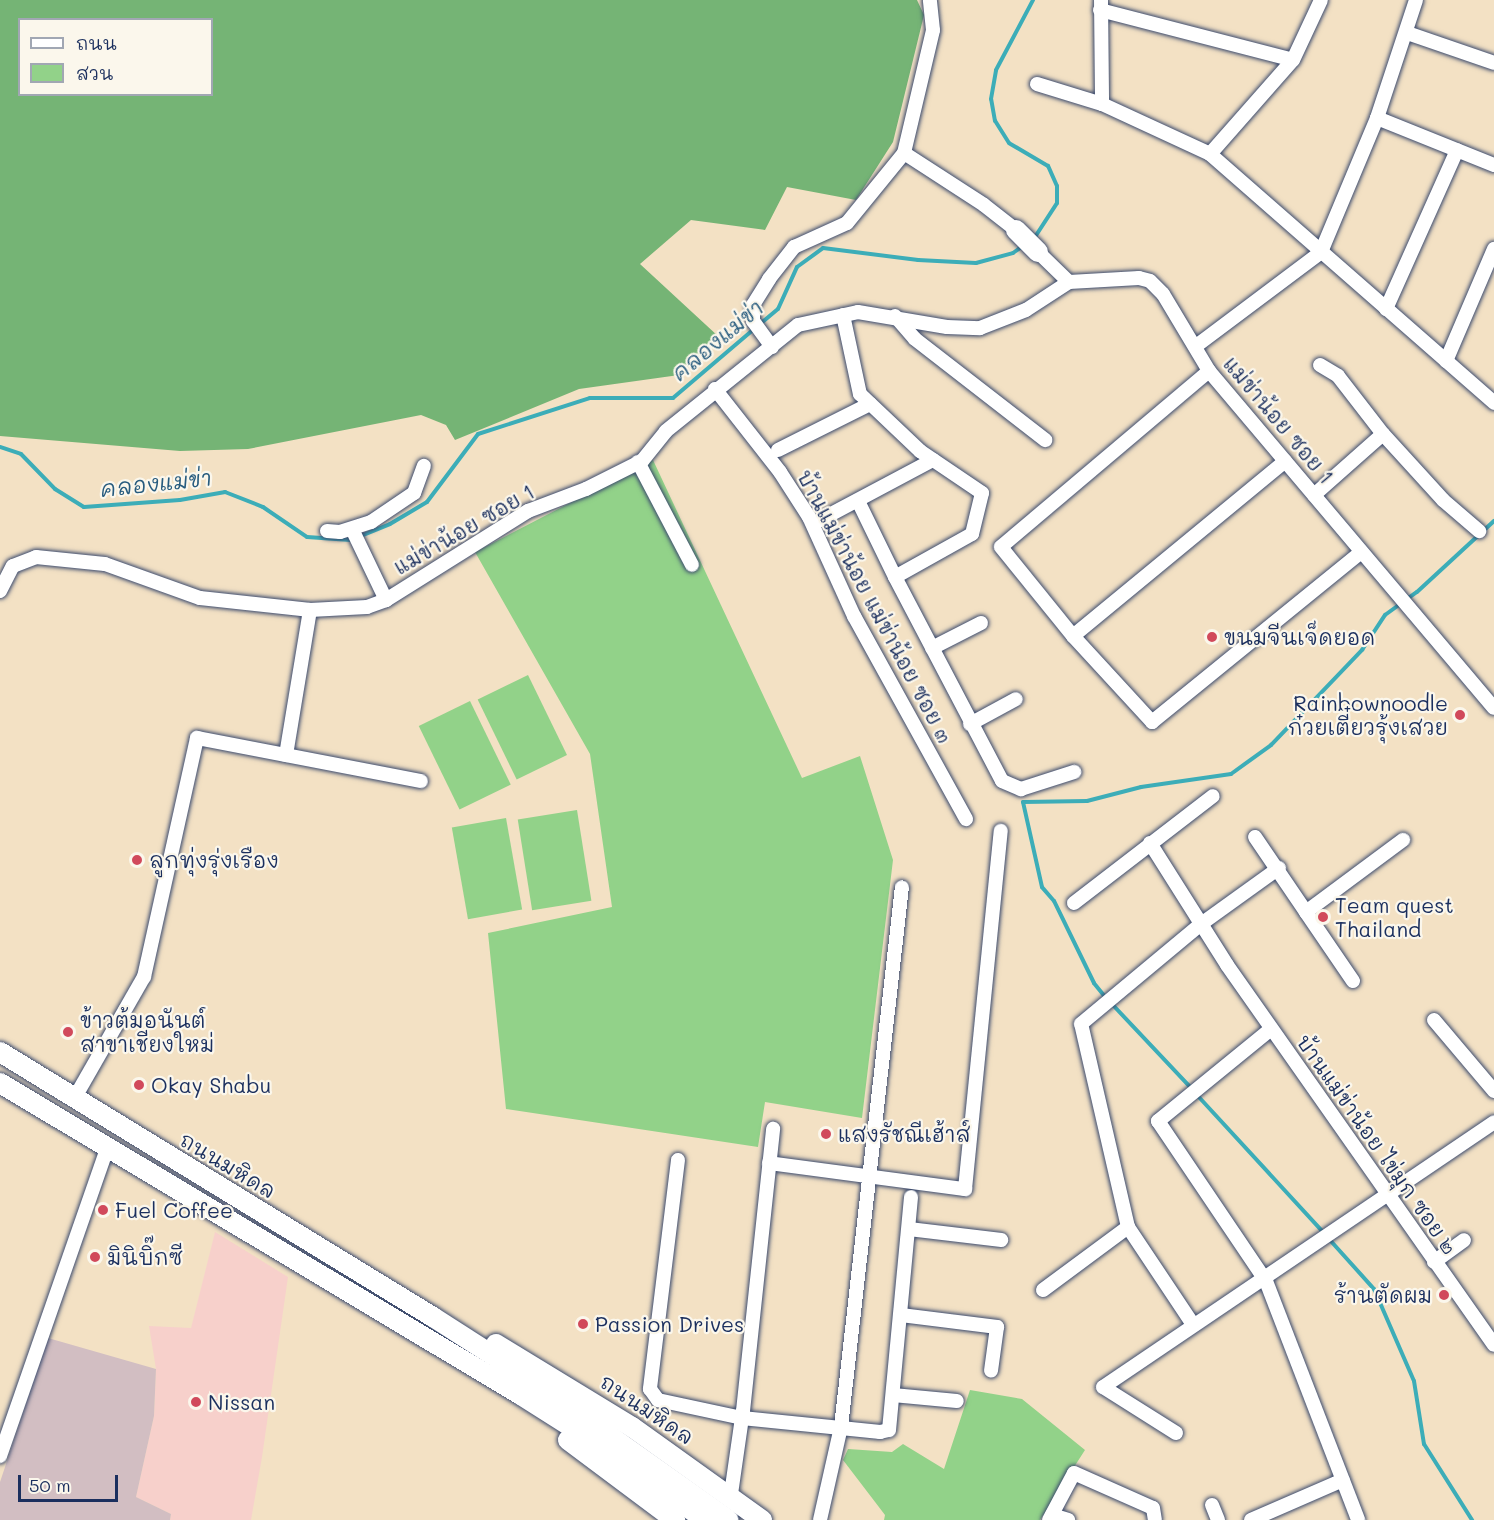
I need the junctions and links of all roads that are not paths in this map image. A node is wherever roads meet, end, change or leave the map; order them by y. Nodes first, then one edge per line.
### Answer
1 (930, 0) edge
2 (1321, 0) edge
3 (1416, 0) edge
4 (1101, 5) edge
5 (1407, 33) junction
6 (1293, 60) junction
7 (1494, 63) edge
8 (1037, 84) dead end
9 (1102, 104) junction
10 (1377, 118) junction
11 (1457, 150) junction
12 (904, 153) junction
13 (1210, 154) junction
14 (1494, 165) edge
15 (1016, 231) joint
16 (1494, 249) edge
17 (1038, 252) joint
18 (1320, 252) junction
19 (1069, 282) junction
20 (1386, 309) junction
21 (843, 315) junction
22 (895, 316) junction
23 (1196, 346) junction
24 (772, 347) junction
25 (1446, 361) junction
26 (1320, 366) dead end
27 (1209, 371) junction
28 (715, 389) junction
29 (1494, 402) edge
30 (870, 404) junction
31 (1383, 434) junction
32 (1045, 440) dead end
33 (778, 450) dead end
34 (933, 460) junction
35 (1286, 461) junction
36 (638, 462) junction
37 (424, 466) dead end
38 (1314, 495) junction
39 (858, 501) junction
40 (820, 520) dead end
41 (327, 531) dead end
42 (1479, 531) dead end
43 (356, 536) junction
44 (1361, 552) junction
45 (692, 565) dead end
46 (895, 577) junction
47 (0, 591) edge
48 (386, 600) junction
49 (310, 610) junction
50 (981, 623) dead end
51 (1073, 636) junction
52 (932, 648) junction
53 (1016, 699) dead end
54 (1494, 708) edge
55 (970, 724) junction
56 (286, 755) junction
57 (1074, 772) dead end
58 (421, 781) dead end
59 (1214, 796) dead end
60 (966, 819) dead end
61 (1002, 831) dead end
62 (1256, 837) dead end
63 (1402, 840) dead end
64 (1150, 843) junction
65 (1279, 868) junction
66 (902, 887) dead end
67 (1074, 903) dead end
68 (1306, 912) junction
69 (1201, 924) junction
70 (1353, 981) dead end
71 (1434, 1020) dead end
72 (1271, 1029) junction
73 (0, 1052) edge
74 (0, 1083) edge
75 (1494, 1091) edge
76 (74, 1099) junction
77 (1492, 1127) edge
78 (772, 1129) dead end
79 (106, 1148) junction
80 (678, 1160) dead end
81 (769, 1163) junction
82 (868, 1177) junction
83 (1386, 1195) junction
84 (911, 1197) dead end
85 (1128, 1227) junction
86 (909, 1229) junction
87 (1001, 1240) dead end
88 (1464, 1240) dead end
89 (1434, 1262) junction
90 (1266, 1281) junction
91 (1043, 1290) dead end
92 (901, 1315) junction
93 (433, 1317) junction
94 (1192, 1323) junction
95 (411, 1330) junction
96 (1494, 1345) edge
97 (991, 1371) dead end
98 (893, 1395) junction
99 (957, 1401) dead end
100 (742, 1418) junction
101 (841, 1427) junction
102 (1176, 1433) dead end
103 (620, 1450) junction
104 (0, 1456) edge
105 (1343, 1480) junction
106 (731, 1494) junction
107 (1212, 1505) dead end
108 (1050, 1517) edge
109 (675, 1520) edge
110 (705, 1520) edge
111 (729, 1520) edge
112 (762, 1520) edge
113 (820, 1520) edge
114 (1068, 1520) edge
115 (1155, 1520) edge
116 (1218, 1520) edge
117 (1251, 1520) edge
118 (1358, 1520) edge

1 - 12 street
2 - 6 street
3 - 5 street
4 - 6 street
4 - 9 street
5 - 7 street
5 - 10 street
6 - 13 street
8 - 9 street
9 - 13 street
10 - 11 street
10 - 18 street
11 - 14 street
11 - 20 street
12 - 15 street
12 - 24 street
13 - 18 street
15 - 17 main road
16 - 25 street
17 - 19 street
18 - 20 street
18 - 23 street
19 - 22 street, แม่ข่าน้อย ซอย 1
19 - 23 street, แม่ข่าน้อย ซอย 1
20 - 25 street
21 - 22 street, แม่ข่าน้อย ซอย 1
21 - 24 street, แม่ข่าน้อย ซอย 1
21 - 30 street
22 - 32 street
23 - 27 street, แม่ข่าน้อย ซอย 1
24 - 28 street, แม่ข่าน้อย ซอย 1
25 - 29 street
26 - 31 street
27 - 35 street, แม่ข่าน้อย ซอย 1
27 - 51 street
28 - 36 street, แม่ข่าน้อย ซอย 1
28 - 60 street, บ้านแม่ข่าน้อย แม่ข่าน้อย ซอย ๓
30 - 33 street
30 - 34 street
31 - 38 street
31 - 42 street
34 - 39 street
34 - 46 street
35 - 38 street, แม่ข่าน้อย ซอย 1
35 - 51 street
36 - 45 street
36 - 48 street, แม่ข่าน้อย ซอย 1
37 - 43 street
38 - 44 street, แม่ข่าน้อย ซอย 1
39 - 40 street
39 - 46 street
41 - 43 street
43 - 48 street
44 - 51 street
44 - 54 street, แม่ข่าน้อย ซอย 1
46 - 52 street
47 - 49 street, แม่ข่าน้อย ซอย 1
48 - 49 street, แม่ข่าน้อย ซอย 1
49 - 56 street
50 - 52 street
52 - 55 street
53 - 55 street
55 - 57 street
56 - 58 street
56 - 76 street
59 - 64 street
61 - 82 street
62 - 65 street
63 - 68 street
64 - 67 street
64 - 69 street, บ้านแม่ข่าน้อย ไข่มุก ซอย ๒
65 - 68 street
65 - 69 street
66 - 82 street
68 - 70 street
69 - 72 street, บ้านแม่ข่าน้อย ไข่มุก ซอย ๒
69 - 85 street
71 - 75 street
72 - 83 street, บ้านแม่ข่าน้อย ไข่มุก ซอย ๒
72 - 90 street
73 - 76 main road, ถนนมหิดล
74 - 79 main road, ถนนมหิดล
76 - 93 main road, ถนนมหิดล
77 - 83 street
78 - 81 street
79 - 95 main road, ถนนมหิดล
79 - 104 street
80 - 100 street
81 - 82 street
81 - 100 street
82 - 101 street
83 - 89 street, บ้านแม่ข่าน้อย ไข่มุก ซอย ๒
83 - 90 street
84 - 86 street
85 - 91 street
85 - 94 street
86 - 87 street
86 - 92 street
88 - 89 street
89 - 96 street, บ้านแม่ข่าน้อย ไข่มุก ซอย ๒
90 - 94 street
90 - 105 street
92 - 97 street
92 - 98 street
93 - 103 main road, ถนนมหิดล
93 - 106 main road, ถนนมหิดล
94 - 102 street
95 - 103 main road, ถนนมหิดล
95 - 109 main road, ถนนมหิดล
98 - 99 street
98 - 101 street
100 - 101 street
100 - 106 street
101 - 113 street
103 - 110 main road, ถนนมหิดล
103 - 111 main road, ถนนมหิดล
105 - 117 street
105 - 118 street
106 - 112 main road, ถนนมหิดล
107 - 116 street
108 - 114 street
108 - 115 street

